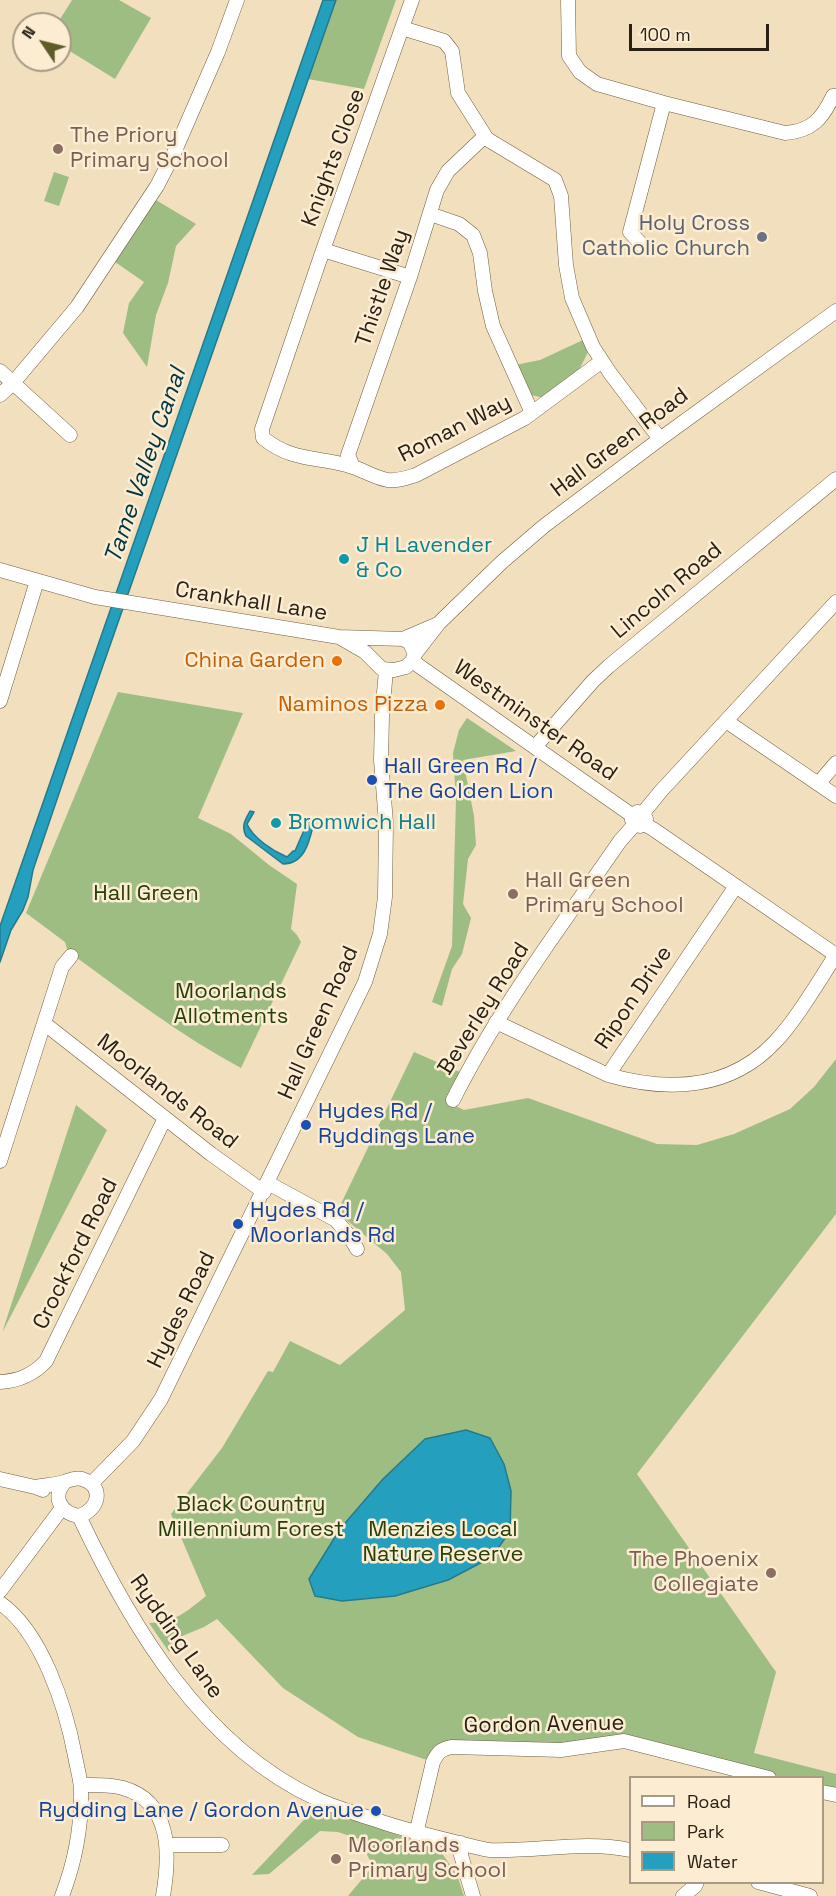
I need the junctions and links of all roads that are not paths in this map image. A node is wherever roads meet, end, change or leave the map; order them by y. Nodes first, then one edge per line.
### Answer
1 (237, 0) edge
2 (412, 0) edge
3 (568, 0) edge
4 (402, 28) junction
5 (836, 96) edge
6 (664, 104) junction
7 (485, 136) junction
8 (430, 214) junction
9 (642, 245) dead end
10 (323, 250) junction
11 (410, 277) junction
12 (836, 311) edge
13 (602, 361) junction
14 (0, 371) edge
15 (14, 383) junction
16 (0, 395) edge
17 (532, 413) junction
18 (70, 435) dead end
19 (660, 439) junction
20 (353, 467) junction
21 (836, 479) edge
22 (0, 570) edge
23 (37, 581) junction
24 (836, 602) edge
25 (440, 623) junction
26 (339, 637) junction
27 (403, 639) junction
28 (388, 640) junction
29 (413, 658) junction
30 (381, 666) junction
31 (0, 701) edge
32 (726, 721) junction
33 (535, 747) junction
34 (836, 763) edge
35 (818, 784) junction
36 (836, 796) edge
37 (639, 819) junction
38 (736, 886) junction
39 (836, 955) edge
40 (71, 956) dead end
41 (496, 1022) junction
42 (45, 1024) junction
43 (608, 1075) junction
44 (453, 1100) dead end
45 (165, 1118) junction
46 (288, 1140) joint
47 (0, 1161) edge
48 (266, 1187) junction
49 (357, 1249) dead end
50 (0, 1382) edge
51 (0, 1479) edge
52 (65, 1482) junction
53 (91, 1484) junction
54 (35, 1487) junction
55 (60, 1503) junction
56 (79, 1516) junction
57 (0, 1591) edge
58 (0, 1603) edge
59 (722, 1771) edge
60 (756, 1776) edge
61 (81, 1785) junction
62 (416, 1834) junction
63 (461, 1843) junction
64 (167, 1845) junction
65 (222, 1845) dead end
66 (629, 1850) edge
67 (695, 1884) edge
68 (765, 1884) edge
69 (62, 1896) edge
70 (163, 1896) edge
71 (473, 1896) edge
72 (683, 1896) edge
73 (810, 1896) edge

1 - 15 street
2 - 4 street, Knights Close
3 - 6 street
4 - 7 street
4 - 10 street, Knights Close
5 - 6 street
6 - 9 street
7 - 8 street, Thistle Way
7 - 13 street
8 - 11 street, Thistle Way
8 - 17 street
10 - 11 street, Knights Close
10 - 20 street, Roman Way
11 - 20 street, Thistle Way
12 - 19 street, Hall Green Road
13 - 17 street, Roman Way
13 - 19 street
14 - 15 street
15 - 16 street
15 - 18 street
17 - 20 street, Roman Way
19 - 25 street, Hall Green Road
21 - 33 street, Lincoln Road
22 - 23 street
23 - 26 street, Crankhall Lane
23 - 31 street
24 - 32 street, Beverley Road
25 - 27 street, Hall Green Road
25 - 29 street, Hall Green Road
26 - 28 street, Crankhall Lane
26 - 30 street, Crankhall Lane
27 - 28 street
27 - 29 street
28 - 30 street
29 - 30 street
29 - 33 street, Westminster Road
30 - 46 street, Hall Green Road
32 - 35 street
32 - 37 street, Beverley Road
33 - 37 street, Westminster Road
34 - 35 street
35 - 36 street
37 - 38 street, Westminster Road
37 - 41 street, Beverley Road
38 - 39 street, Westminster Road
38 - 43 street, Ripon Drive
39 - 43 street
40 - 42 street
41 - 43 street
41 - 44 street, Beverley Road
42 - 45 street, Moorlands Road
42 - 47 street
45 - 48 street, Moorlands Road
45 - 50 street, Crockford Road
46 - 48 street, Hydes Road
48 - 49 street, Moorlands Road
48 - 53 street, Hydes Road
51 - 54 street
52 - 53 street
52 - 54 street
52 - 55 street
53 - 56 street
54 - 55 street
55 - 56 street
55 - 57 street
56 - 62 street, Rydding Lane
58 - 61 street
59 - 60 street, Gordon Avenue
59 - 62 street, Gordon Avenue
61 - 64 street
61 - 69 street
62 - 63 street, Rydding Lane
63 - 66 street, Rydding Lane
63 - 71 street
64 - 65 street
64 - 70 street
67 - 72 street
68 - 73 street

